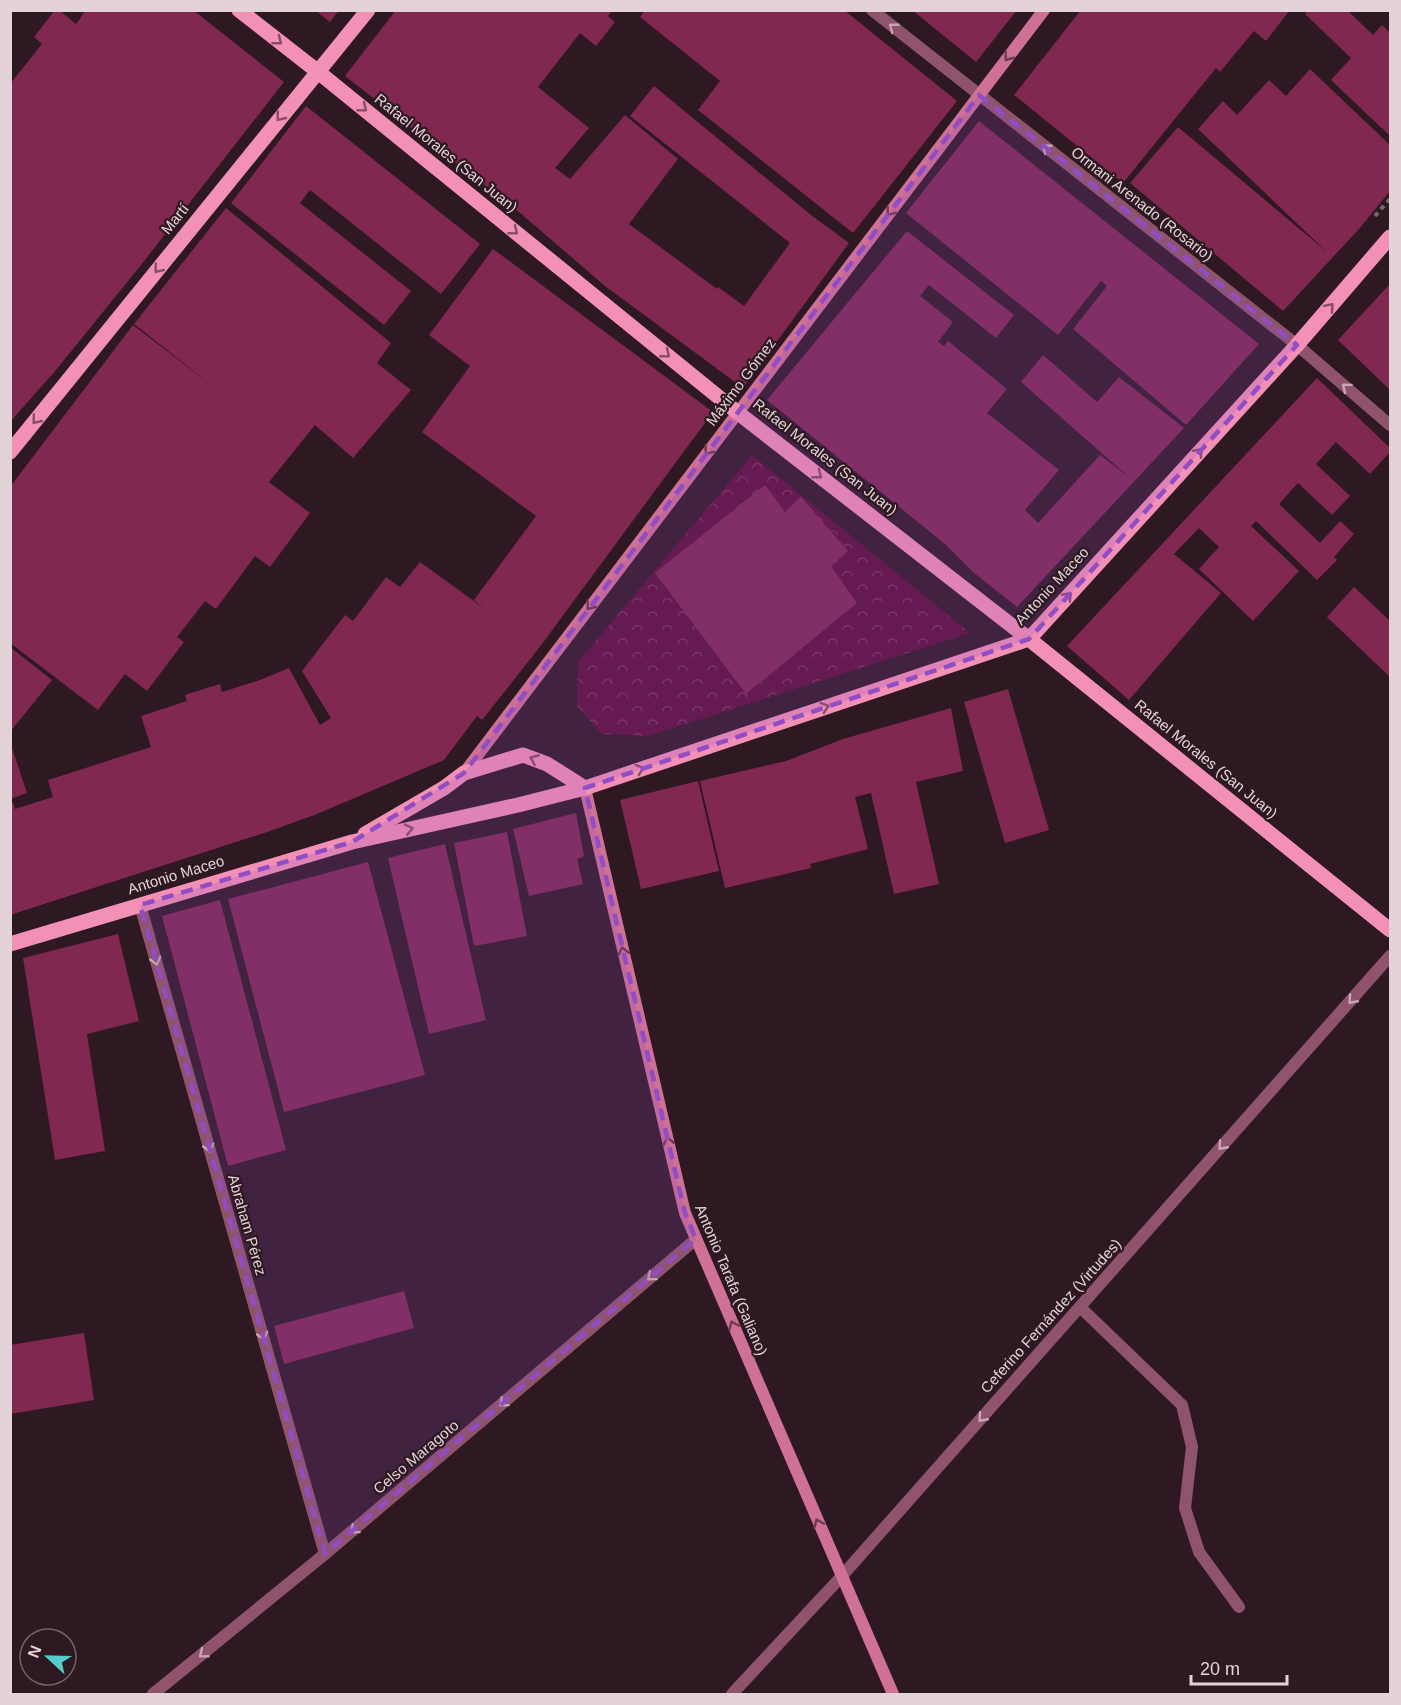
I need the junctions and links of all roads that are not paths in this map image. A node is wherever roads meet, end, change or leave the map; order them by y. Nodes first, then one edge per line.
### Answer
1 (239, 10) edge
2 (368, 10) edge
3 (872, 10) edge
4 (1044, 10) edge
5 (317, 71) junction
6 (979, 95) junction
7 (1390, 237) edge
8 (1297, 345) junction
9 (737, 412) junction
10 (1390, 425) edge
11 (10, 452) edge
12 (1029, 639) junction
13 (464, 773) junction
14 (585, 788) junction
15 (352, 842) junction
16 (140, 905) junction
17 (1390, 930) edge
18 (10, 944) edge
19 (1390, 956) edge
20 (696, 1239) junction
21 (1080, 1307) junction
22 (325, 1554) junction
23 (841, 1577) junction
24 (1239, 1607) dead end
25 (153, 1695) edge
26 (732, 1695) edge
27 (893, 1695) edge

1 -> 5 main road, Rafael Morales (San Juan)
2 - 5 main road, Martí
6 -> 3 street, Ormani Arenado (Rosario)
4 -> 6 main road, Máximo Gómez
5 -> 9 main road, Rafael Morales (San Juan)
5 -> 11 main road, Martí
8 -> 6 street, Ormani Arenado (Rosario)
6 -> 9 main road, Máximo Gómez
8 -> 7 main road, Antonio Maceo
10 -> 8 street, Ormani Arenado (Rosario)
12 -> 8 main road, Antonio Maceo
9 -> 12 main road, Rafael Morales (San Juan)
9 -> 13 main road, Máximo Gómez
14 -> 12 main road, Antonio Maceo
12 - 17 main road, Rafael Morales (San Juan)
14 -> 13 main road, Antonio Maceo
13 - 15 main road, Antonio Maceo
15 -> 14 main road, Antonio Maceo
20 -> 14 main road, Antonio Tarafa (Galiano)
15 - 16 main road, Antonio Maceo
16 - 18 main road, Antonio Maceo
16 -> 22 street, Abraham Pérez
19 -> 21 street, Ceferino Fernández (Virtudes)
20 -> 22 street, Celso Maragoto
23 -> 20 main road, Antonio Tarafa (Galiano)
21 -> 23 street, Ceferino Fernández (Virtudes)
21 - 24 street
22 -> 25 street, Celso Maragoto
23 - 26 street, Ceferino Fernández (Virtudes)
23 - 27 main road, Antonio Tarafa (Galiano)

